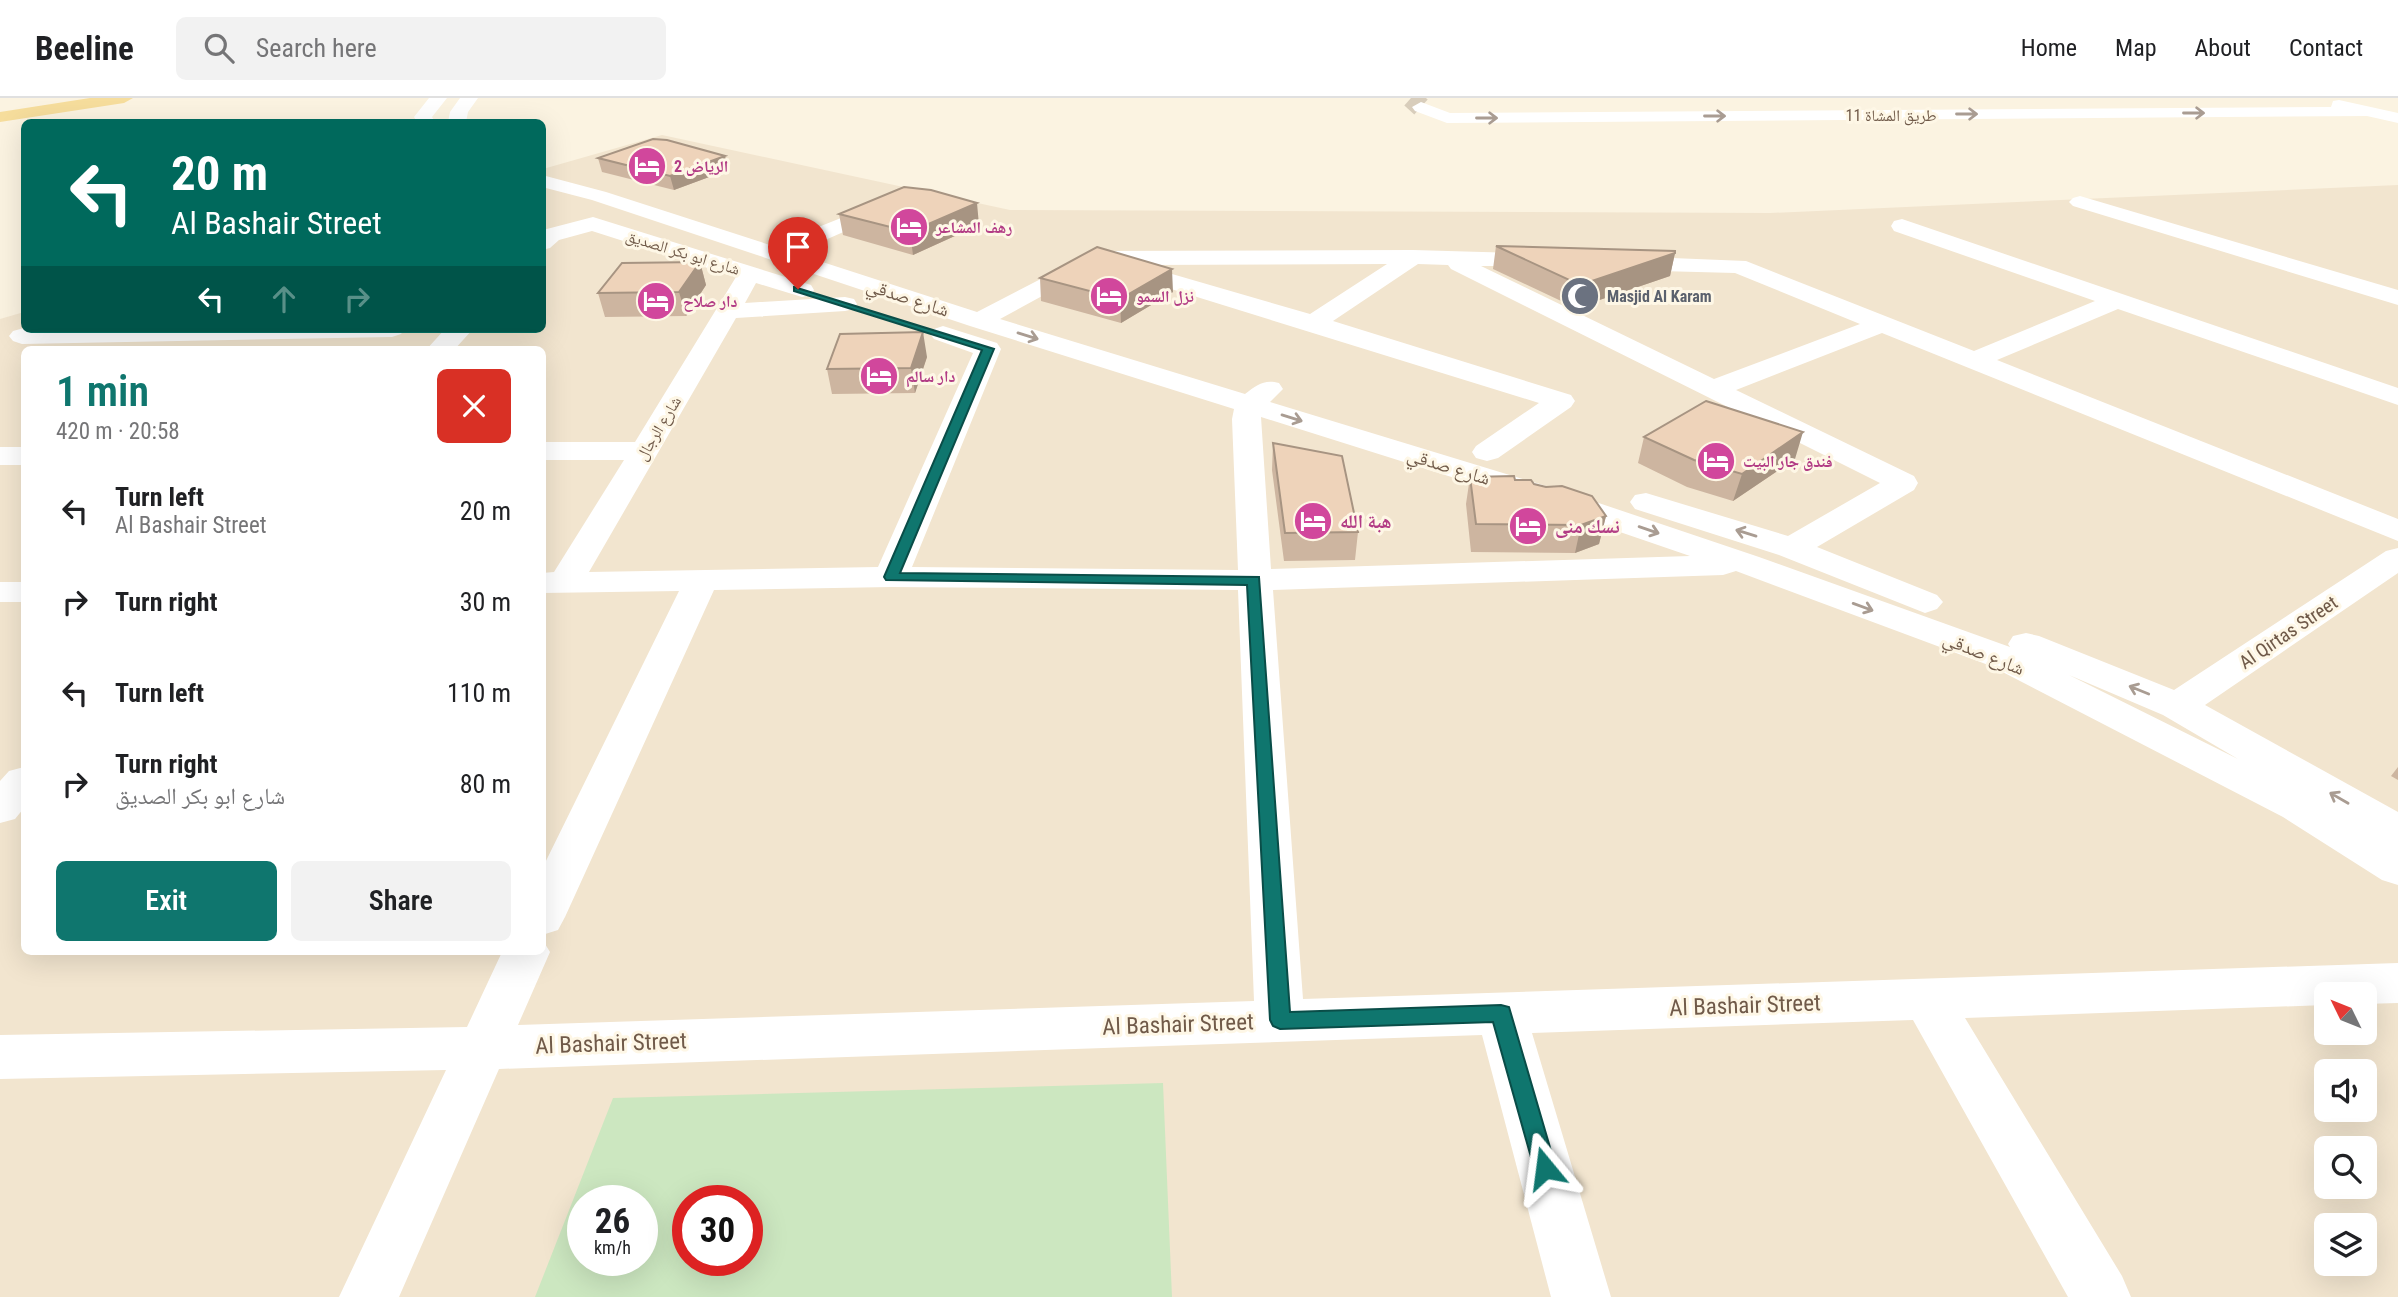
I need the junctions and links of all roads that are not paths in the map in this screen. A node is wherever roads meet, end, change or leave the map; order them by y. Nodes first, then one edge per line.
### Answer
1 (64, 98) edge
2 (438, 98) edge
3 (469, 98) edge
4 (2324, 98) edge
5 (2341, 98) edge
6 (133, 100) edge
7 (1422, 107) tunnel mouth
8 (0, 108) edge
9 (2398, 111) edge
10 (2363, 112) junction
11 (0, 117) edge
12 (2398, 118) edge
13 (53, 119) edge
14 (424, 119) edge
15 (458, 119) edge
16 (21, 126) edge
17 (0, 130) edge
18 (552, 177) edge
19 (917, 200) edge
20 (2080, 202) dead end
21 (1902, 226) dead end
22 (546, 238) edge
23 (799, 243) junction
24 (1413, 257) junction
25 (1095, 258) junction
26 (1446, 258) junction
27 (1571, 261) edge
28 (1599, 262) edge
29 (750, 274) junction
30 (2398, 298) edge
31 (2117, 300) junction
32 (845, 304) junction
33 (1006, 305) junction
34 (729, 311) junction
35 (979, 321) junction
36 (1313, 323) junction
37 (1882, 324) junction
38 (181, 333) edge
39 (456, 333) edge
40 (22, 336) dead end
41 (443, 346) edge
42 (1973, 361) junction
43 (1713, 389) junction
44 (1262, 395) junction
45 (2398, 397) edge
46 (644, 451) junction
47 (546, 452) edge
48 (1488, 452) junction
49 (0, 456) edge
50 (21, 456) edge
51 (2398, 531) edge
52 (1791, 548) junction
53 (2398, 558) edge
54 (1747, 564) junction
55 (891, 577) junction
56 (701, 580) junction
57 (1254, 580) junction
58 (554, 583) edge
59 (0, 592) edge
60 (21, 592) edge
61 (2177, 705) junction
62 (2398, 832) edge
63 (2398, 868) edge
64 (546, 909) edge
65 (525, 955) edge
66 (2398, 983) edge
67 (1927, 999) junction
68 (1501, 1013) junction
69 (1280, 1020) junction
70 (481, 1048) junction
71 (0, 1057) edge
72 (369, 1297) edge
73 (1581, 1297) edge
74 (2101, 1297) edge

1 - 8 main road
2 - 14 street
3 - 15 street
4 - 10 street, طريق المشاة 11
5 - 9 street
6 - 11 main road
6 - 13 main road
7 -> 10 street, طريق المشاة 11
10 - 12 street, طريق المشاة 11
16 - 17 main road
18 - 23 street, شارع صدقي
18 - 35 street, شارع صدقي
19 - 23 street
20 - 30 street
21 - 31 street
22 - 29 street, شارع ابو بكر الصديق
23 - 33 street, شارع صدقي
24 - 25 street
24 - 26 street
24 - 36 street
25 - 33 street
25 - 36 street
26 - 27 street
26 - 43 street
28 - 37 street
29 - 32 street, شارع ابو بكر الصديق
29 - 34 street, شارع الرجال
31 - 42 street
31 - 45 street
32 - 34 street
32 - 55 street, شارع ابو بكر الصديق
33 - 35 street
33 - 44 street, شارع صدقي
34 - 46 street, شارع الرجال
35 -> 44 street, شارع صدقي
36 - 48 street
37 - 42 street
37 - 43 street
38 - 40 street
39 - 41 street
42 - 51 street
43 - 52 street
44 - 48 street, شارع صدقي
44 -> 54 street, شارع صدقي
44 - 57 street
46 - 47 street
46 - 58 street, شارع الرجال
52 -> 48 street, شارع صدقي
49 - 50 street
61 -> 52 street, شارع صدقي
53 - 61 street, Al Qirtas Street
54 - 57 street
54 -> 63 street, شارع صدقي
55 - 56 street
55 - 57 street
56 - 58 street
56 - 64 street
57 - 69 street
59 - 60 street
62 -> 61 street, شارع صدقي
65 - 70 street
66 - 67 street, Al Bashair Street
67 - 68 street, Al Bashair Street
67 - 74 street
68 - 69 street, Al Bashair Street
68 - 73 street
69 - 70 street, Al Bashair Street
70 - 71 street, Al Bashair Street
70 - 72 street

